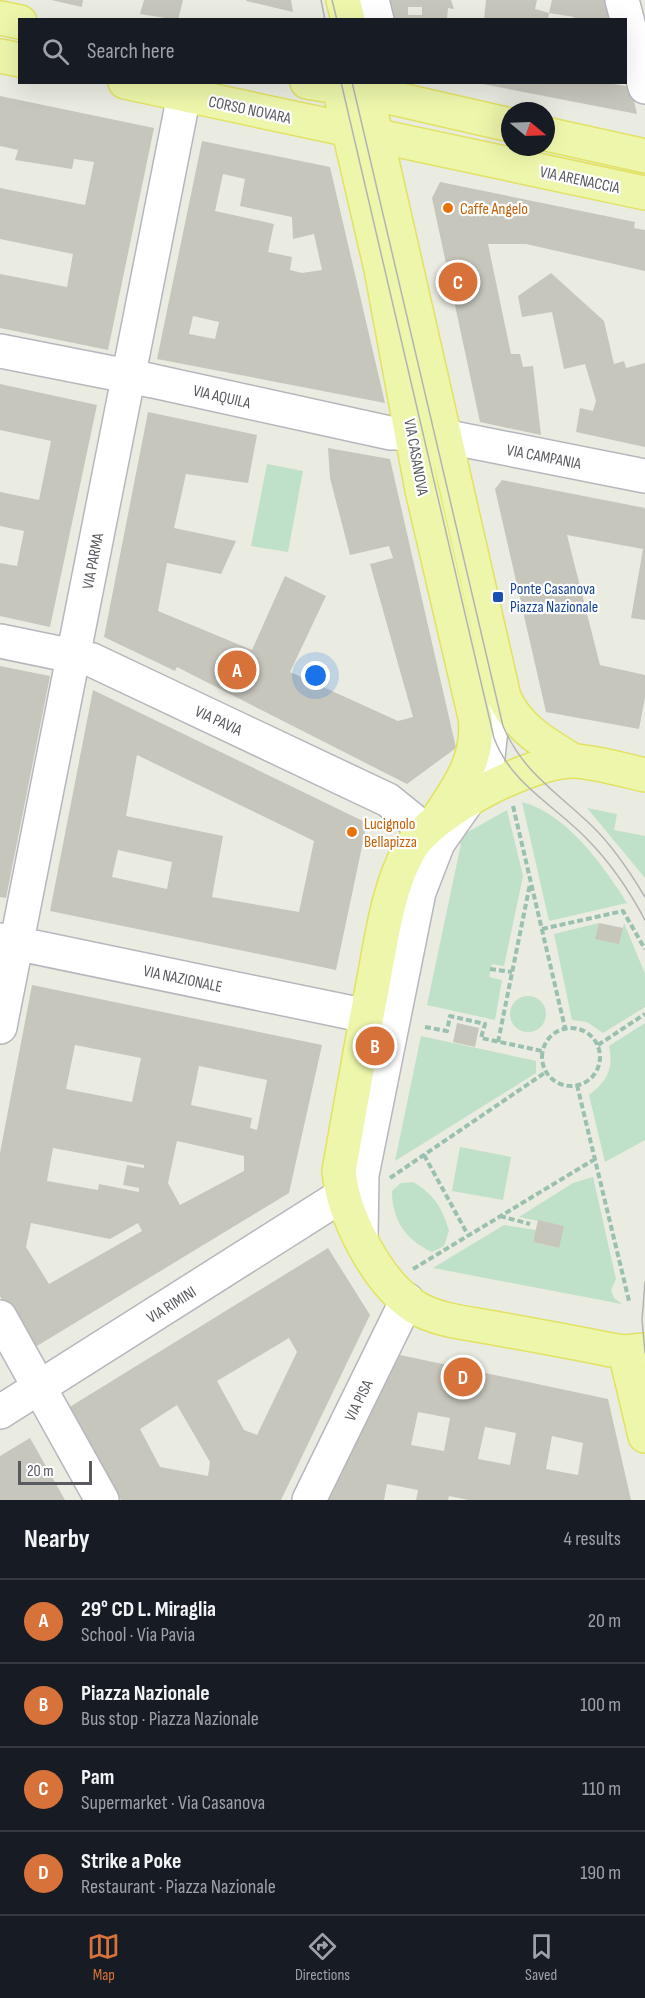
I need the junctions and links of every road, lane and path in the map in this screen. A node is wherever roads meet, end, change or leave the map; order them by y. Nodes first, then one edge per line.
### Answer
1 (327, 0) edge
2 (343, 0) edge
3 (372, 0) edge
4 (622, 0) edge
5 (0, 18) edge
6 (331, 18) edge
7 (348, 18) edge
8 (376, 18) edge
9 (625, 18) edge
10 (18, 22) edge
11 (627, 26) edge
12 (0, 56) edge
13 (18, 60) edge
14 (134, 84) edge
15 (638, 84) edge
16 (345, 86) edge
17 (184, 95) junction
18 (501, 123) edge
19 (361, 132) junction
20 (555, 136) edge
21 (645, 156) edge
22 (645, 193) edge
23 (0, 351) edge
24 (128, 377) junction
25 (428, 434) junction
26 (645, 476) edge
27 (0, 641) edge
28 (73, 656) junction
29 (493, 711) junction
30 (574, 761) junction
31 (645, 775) edge
32 (511, 798) dead end
33 (467, 802) junction
34 (432, 823) junction
35 (530, 880) junction
36 (542, 929) junction
37 (8, 942) edge
38 (645, 949) edge
39 (490, 969) dead end
40 (512, 972) junction
41 (645, 1014) edge
42 (367, 1016) junction
43 (425, 1026) dead end
44 (0, 1027) edge
45 (565, 1028) junction
46 (498, 1042) junction
47 (598, 1045) junction
48 (542, 1051) junction
49 (546, 1072) junction
50 (577, 1085) junction
51 (424, 1155) junction
52 (595, 1159) junction
53 (380, 1178) dead end
54 (341, 1196) junction
55 (500, 1216) junction
56 (530, 1224) dead end
57 (468, 1235) junction
58 (361, 1239) junction
59 (409, 1286) junction
60 (629, 1301) dead end
61 (0, 1317) edge
62 (635, 1351) edge
63 (40, 1387) junction
64 (0, 1412) edge
65 (645, 1436) edge
66 (102, 1500) edge
67 (309, 1500) edge

1 - 6 street
2 - 7 main road
3 - 8 street
4 - 9 street
5 - 10 main road
11 - 15 street
12 - 13 main road
14 - 17 main road, CORSO NOVARA
16 - 18 main road
16 - 19 main road, VIA CASANOVA
17 - 19 main road, CORSO NOVARA
17 - 24 street, VIA PARMA
19 - 22 main road, VIA ARENACCIA
19 - 25 main road, VIA CASANOVA
20 - 21 main road
23 - 24 street, VIA AQUILA
24 - 25 street, VIA AQUILA
24 - 28 street, VIA PARMA
25 - 26 street, VIA CAMPANIA
25 - 29 street
25 - 30 main road, VIA CASANOVA
25 - 34 main road, VIA CASANOVA
27 - 28 street, VIA PAVIA
28 - 34 street, VIA PAVIA
28 - 37 street, VIA PARMA
29 - 30 street
29 - 33 street
30 - 31 main road
30 - 33 main road
32 - 35 path
33 - 34 main road
33 - 58 street
34 - 42 main road, VIA CASANOVA
35 - 36 path
35 - 40 path
36 - 38 path
36 - 45 path
37 - 42 street, VIA NAZIONALE
37 - 44 street, VIA PARMA
39 - 40 path
40 - 46 path
41 - 47 path
42 - 54 main road, VIA CASANOVA
43 - 46 path
45 - 47 path
45 - 48 path
46 - 48 path
47 - 50 path
48 - 49 path
49 - 50 path
49 - 51 path
50 - 52 path
51 - 53 path
51 - 57 path
52 - 55 path
52 - 60 path
54 - 58 main road
54 - 63 street, VIA RIMINI
55 - 56 path
55 - 57 path
57 - 59 path
58 - 59 main road
59 - 62 main road
59 - 67 street, VIA PISA
61 - 63 street
62 - 65 main road
63 - 64 street, VIA RIMINI
63 - 66 street

